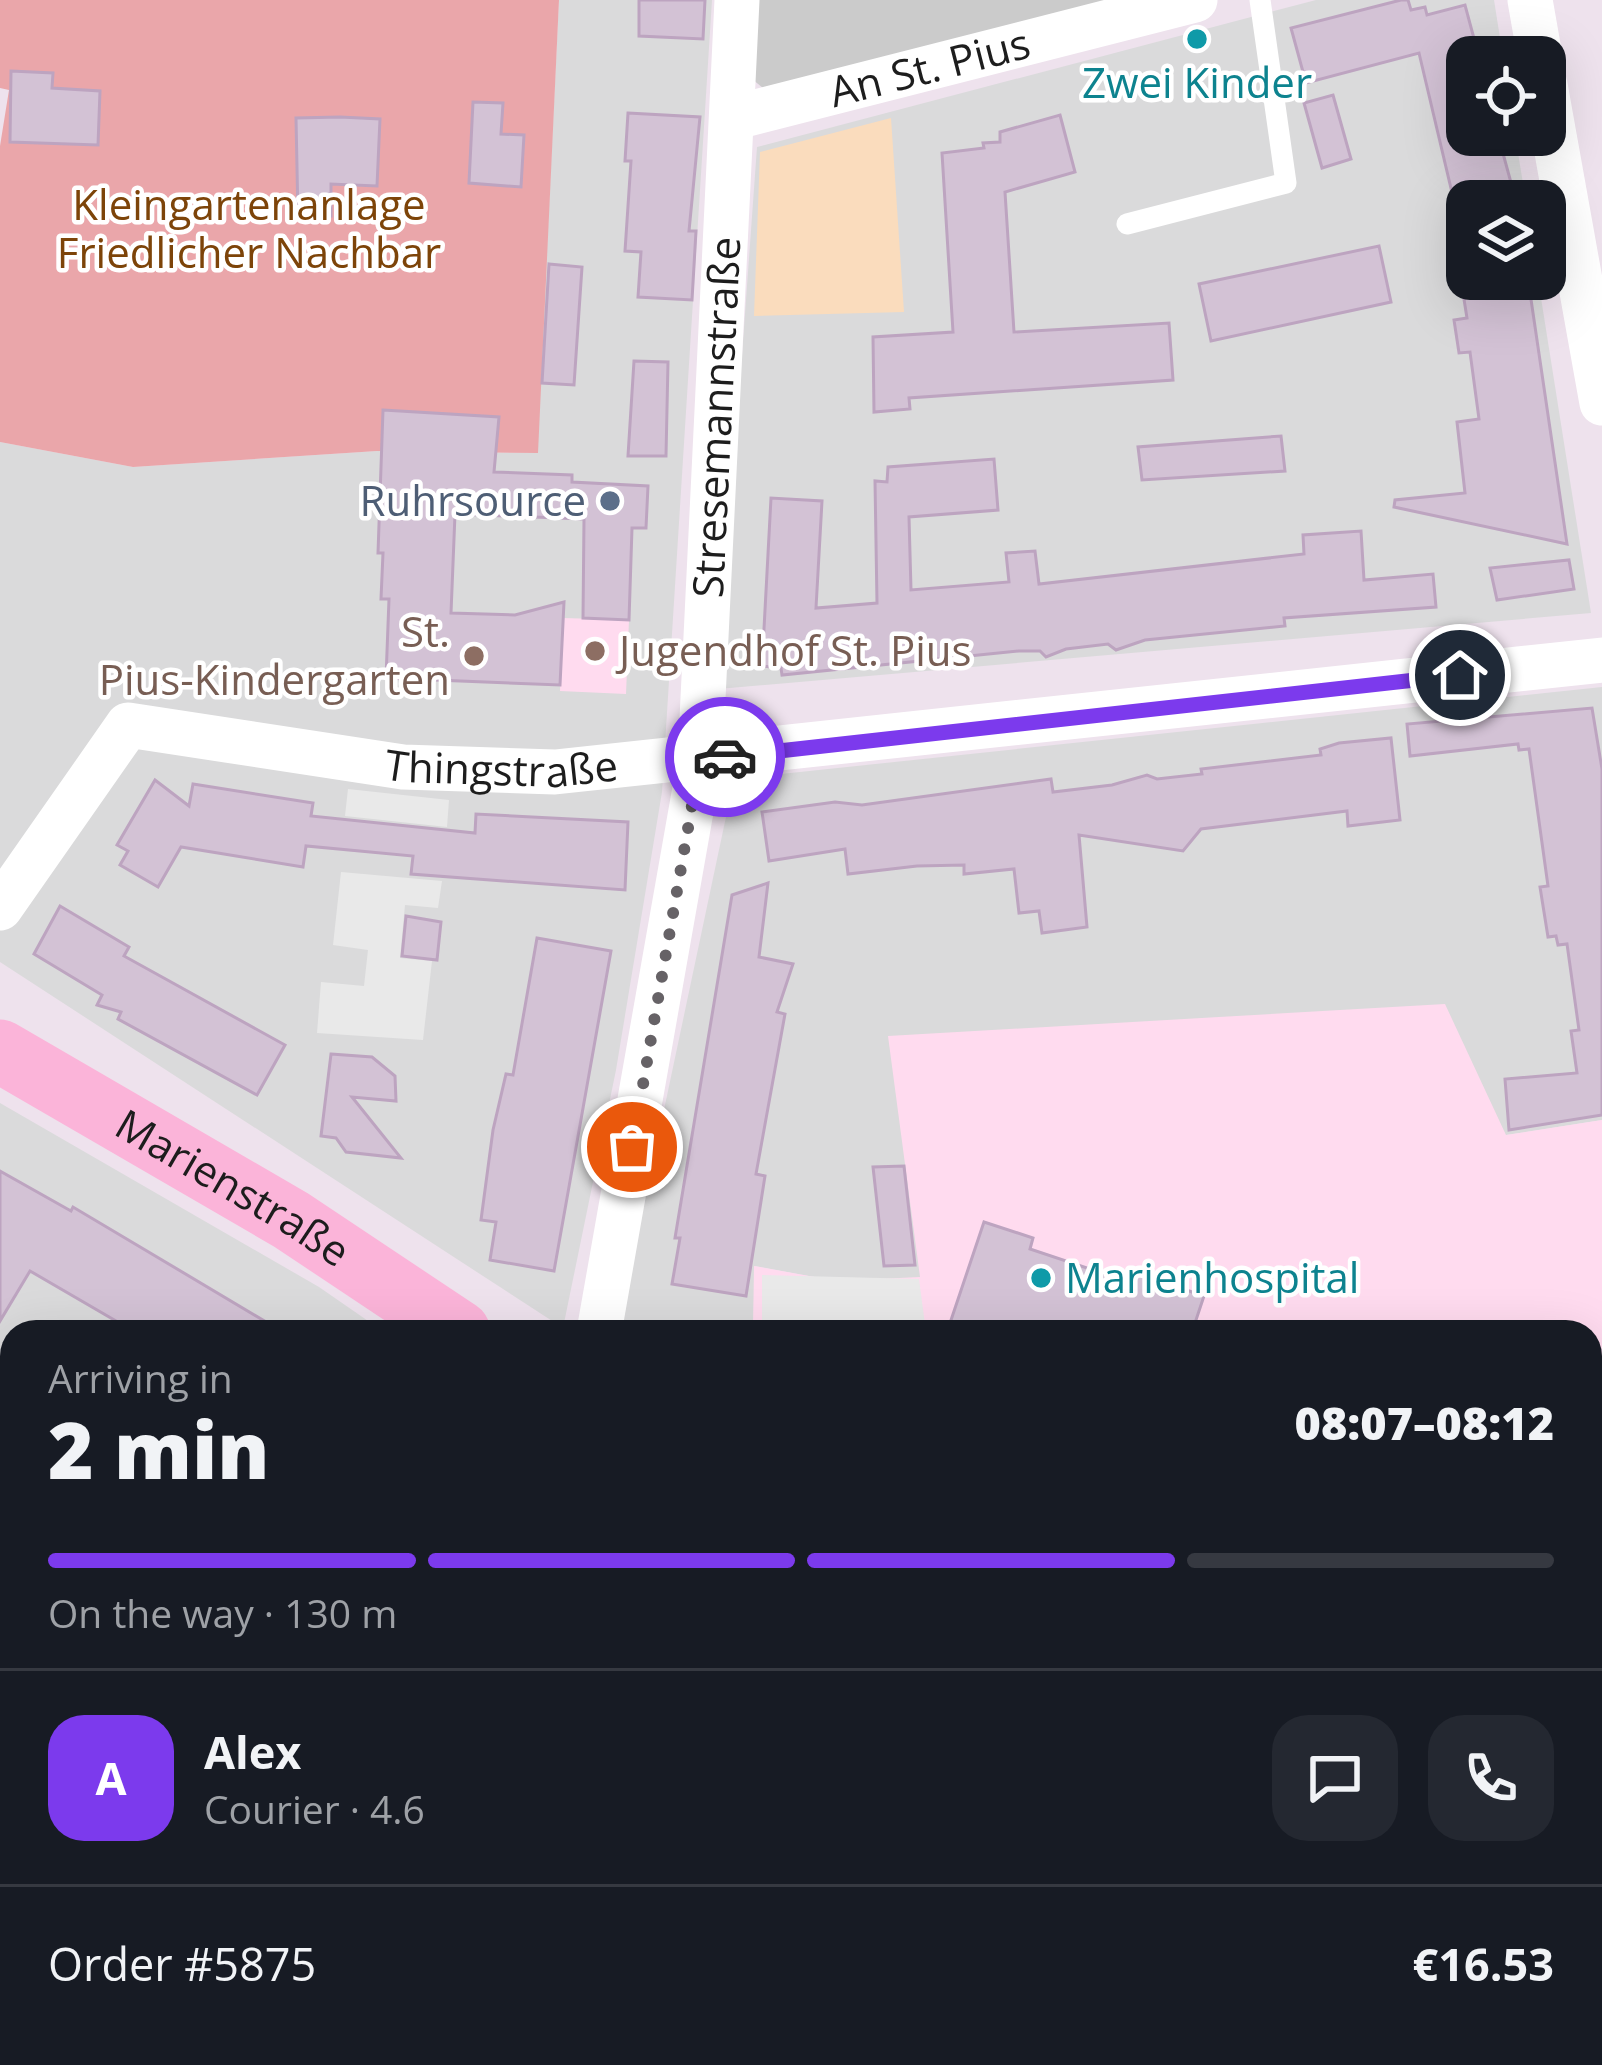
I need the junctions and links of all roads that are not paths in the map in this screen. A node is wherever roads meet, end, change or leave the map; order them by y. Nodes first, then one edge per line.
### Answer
1 (737, 0) edge
2 (1195, 0) edge
3 (1260, 0) edge
4 (1530, 0) edge
5 (1536, 36) edge
6 (733, 118) junction
7 (1558, 156) edge
8 (1127, 224) dead end
9 (1602, 403) edge
10 (1602, 659) edge
11 (700, 760) junction
12 (0, 908) edge
13 (0, 1051) edge
14 (441, 1320) edge
15 (601, 1320) edge

1 - 6 street, Stresemannstraße
2 - 6 street, An St. Pius
3 - 8 lane
4 - 5 street
6 - 11 street, Stresemannstraße
7 - 9 street
10 - 11 street, Thingstraße
11 - 12 street, Thingstraße
11 - 15 street, Stresemannstraße
13 - 14 main road, Marienstraße

